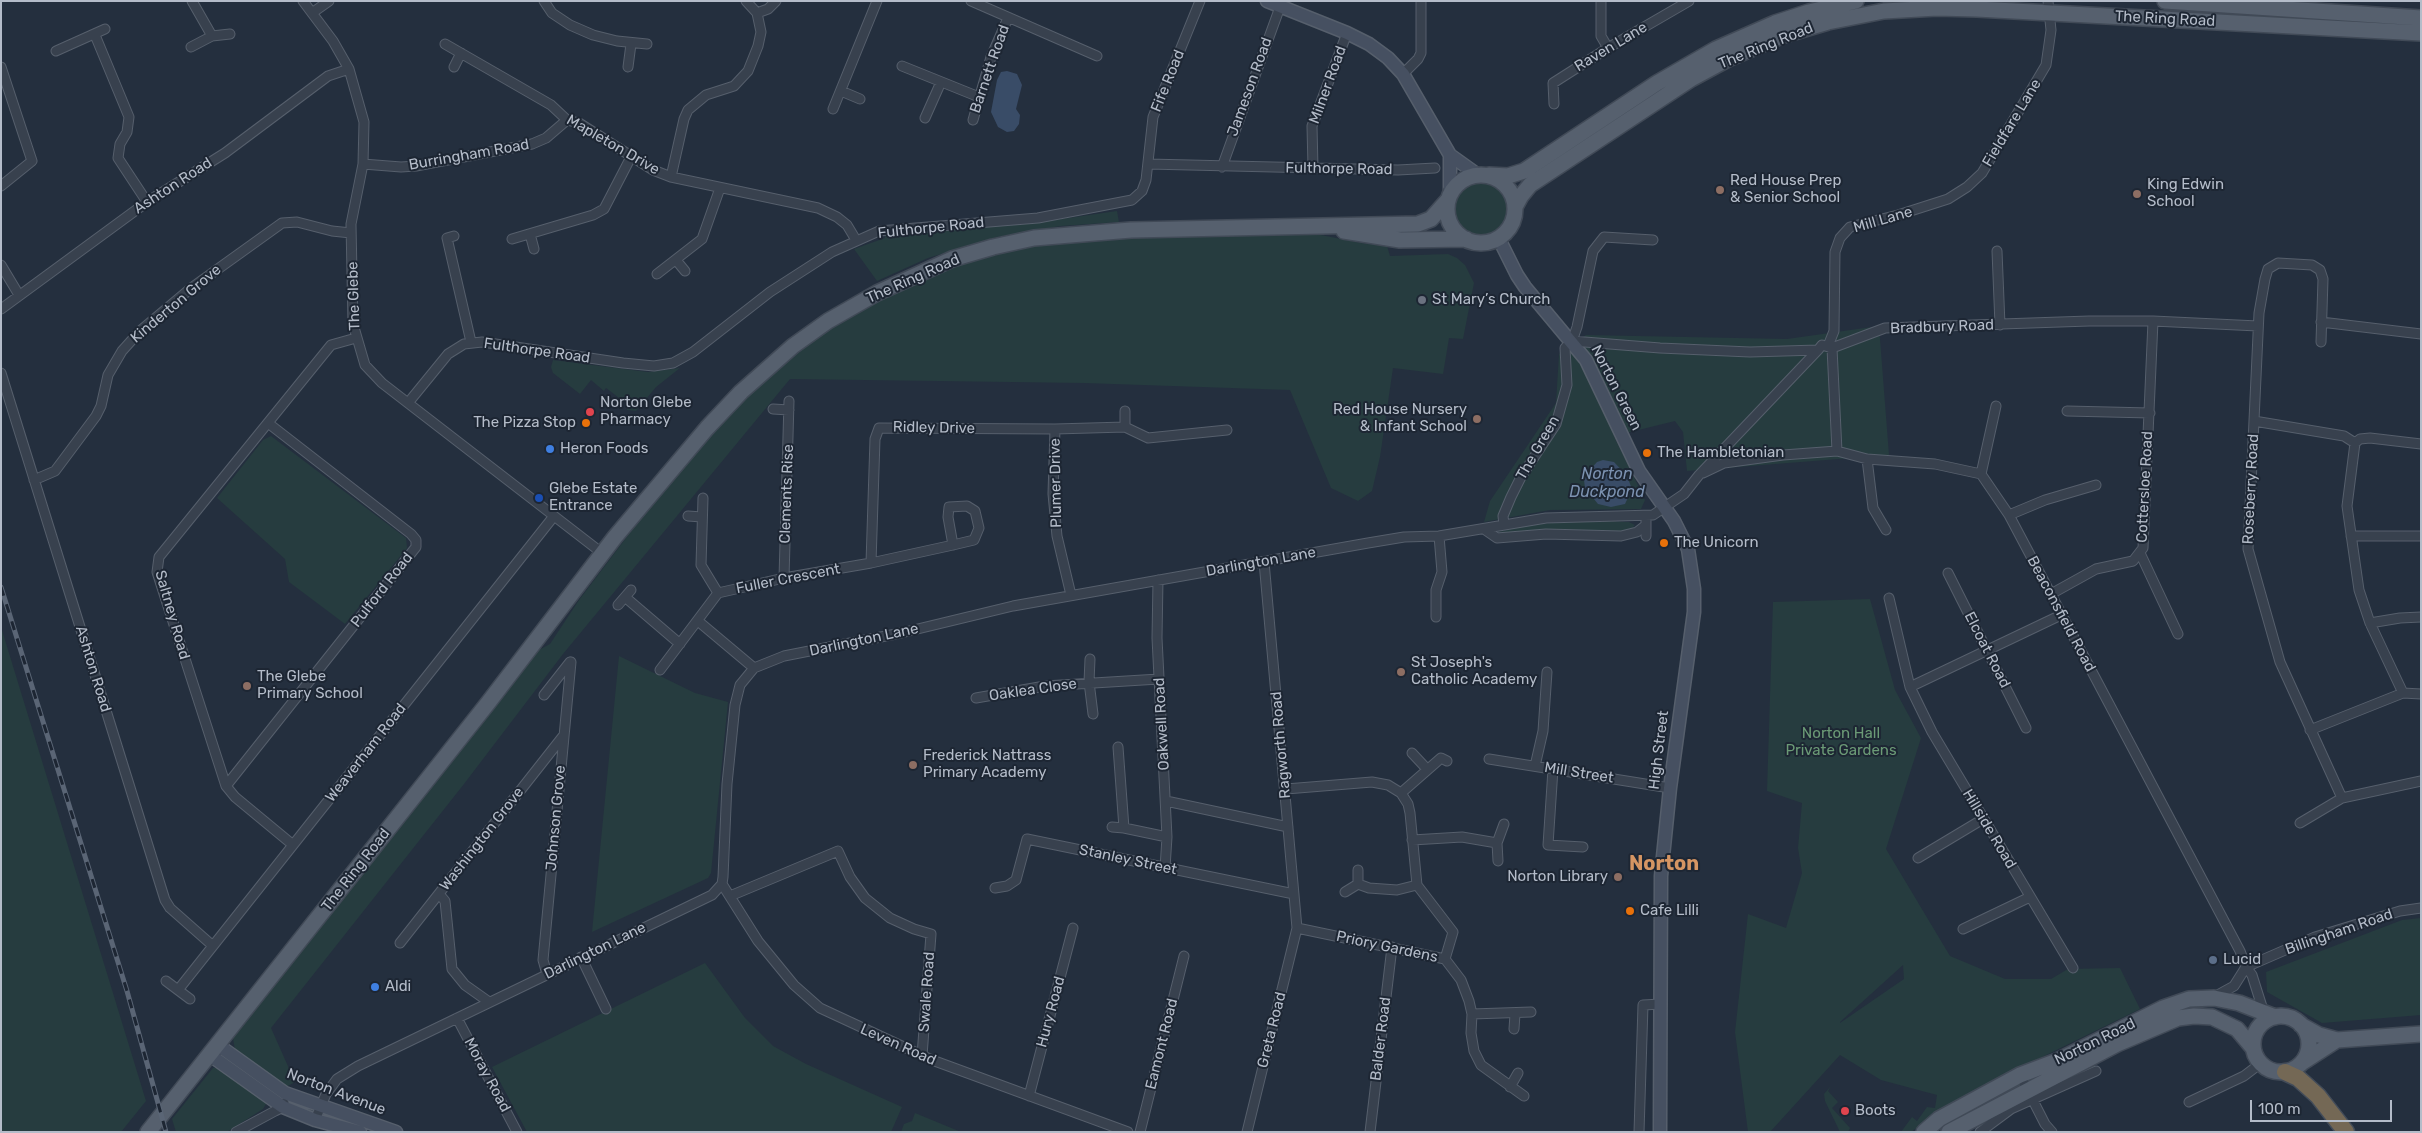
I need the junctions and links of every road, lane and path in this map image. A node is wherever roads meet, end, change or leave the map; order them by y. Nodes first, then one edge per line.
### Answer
1 (192, 1) edge
2 (303, 1) edge
3 (329, 1) edge
4 (544, 1) edge
5 (746, 1) edge
6 (776, 1) edge
7 (877, 1) edge
8 (971, 1) edge
9 (1200, 1) edge
10 (1267, 1) edge
11 (1421, 1) edge
12 (1601, 1) edge
13 (1689, 1) edge
14 (1856, 1) edge
15 (2166, 1) edge
16 (1280, 7) junction
17 (2048, 7) edge
18 (757, 13) junction
19 (312, 14) junction
20 (1008, 18) junction
21 (2421, 18) edge
22 (105, 29) dead end
23 (1347, 33) junction
24 (2421, 33) edge
25 (94, 34) junction
26 (230, 34) dead end
27 (212, 36) junction
28 (445, 44) dead end
29 (631, 44) junction
30 (648, 44) dead end
31 (191, 47) dead end
32 (1608, 48) junction
33 (56, 51) dead end
34 (461, 54) junction
35 (1098, 56) dead end
36 (902, 66) dead end
37 (1, 67) edge
38 (454, 67) dead end
39 (628, 67) dead end
40 (349, 69) junction
41 (1403, 74) junction
42 (940, 82) junction
43 (841, 91) junction
44 (979, 97) junction
45 (860, 99) dead end
46 (1554, 104) dead end
47 (833, 109) dead end
48 (925, 118) dead end
49 (567, 120) junction
50 (972, 120) dead end
51 (1450, 156) junction
52 (632, 157) junction
53 (363, 164) junction
54 (1148, 164) junction
55 (1222, 167) junction
56 (1313, 168) junction
57 (1435, 168) dead end
58 (1483, 175) junction
59 (671, 177) junction
60 (1, 186) edge
61 (720, 188) junction
62 (1449, 197) junction
63 (1948, 199) joint
64 (147, 202) junction
65 (1515, 207) junction
66 (1325, 227) junction
67 (351, 233) junction
68 (530, 234) junction
69 (454, 236) dead end
70 (512, 239) dead end
71 (1466, 239) junction
72 (1499, 239) junction
73 (856, 240) junction
74 (1653, 240) dead end
75 (534, 249) dead end
76 (1997, 251) dead end
77 (676, 260) junction
78 (1, 265) edge
79 (685, 271) dead end
80 (657, 274) dead end
81 (19, 295) junction
82 (1, 309) edge
83 (2154, 321) junction
84 (2321, 322) junction
85 (2000, 325) junction
86 (2258, 326) junction
87 (2421, 334) edge
88 (356, 338) junction
89 (1572, 341) junction
90 (471, 342) junction
91 (2321, 342) dead end
92 (1830, 347) junction
93 (1818, 350) junction
94 (1, 373) edge
95 (408, 403) junction
96 (1996, 406) dead end
97 (773, 409) dead end
98 (1125, 411) dead end
99 (2067, 411) dead end
100 (2150, 413) junction
101 (2254, 421) junction
102 (268, 423) junction
103 (1124, 427) junction
104 (1055, 429) junction
105 (1227, 430) dead end
106 (2355, 443) junction
107 (2421, 444) edge
108 (1837, 451) junction
109 (1867, 460) junction
110 (1981, 474) junction
111 (1699, 475) junction
112 (34, 480) junction
113 (2096, 485) dead end
114 (703, 498) dead end
115 (1665, 507) junction
116 (2009, 515) junction
117 (554, 516) junction
118 (688, 516) dead end
119 (702, 517) junction
120 (1646, 521) junction
121 (1504, 526) junction
122 (1484, 530) junction
123 (1886, 530) dead end
124 (1438, 536) junction
125 (1646, 536) dead end
126 (2351, 536) junction
127 (2421, 536) edge
128 (953, 545) junction
129 (602, 553) junction
130 (2140, 554) junction
131 (1264, 562) junction
132 (871, 563) junction
133 (1948, 573) dead end
134 (784, 578) junction
135 (1158, 580) junction
136 (718, 592) junction
137 (2051, 594) junction
138 (1071, 595) junction
139 (1889, 598) dead end
140 (618, 605) dead end
141 (2061, 615) junction
142 (1436, 617) dead end
143 (2421, 617) edge
144 (698, 621) junction
145 (2370, 623) junction
146 (2178, 634) dead end
147 (680, 644) junction
148 (1987, 650) junction
149 (1090, 659) dead end
150 (754, 668) junction
151 (660, 670) dead end
152 (1547, 672) dead end
153 (1159, 679) junction
154 (1089, 682) junction
155 (1910, 687) junction
156 (2403, 693) junction
157 (2421, 694) edge
158 (544, 695) dead end
159 (976, 698) dead end
160 (1094, 714) dead end
161 (2026, 728) dead end
162 (2310, 730) junction
163 (564, 735) junction
164 (1118, 747) dead end
165 (1412, 753) dead end
166 (1489, 759) dead end
167 (1447, 761) dead end
168 (1535, 766) junction
169 (1426, 768) junction
170 (1553, 769) junction
171 (2421, 781) edge
172 (226, 786) junction
173 (1670, 788) junction
174 (1286, 789) junction
175 (1401, 793) junction
176 (2342, 798) junction
177 (1166, 801) junction
178 (1983, 820) junction
179 (2300, 823) dead end
180 (1504, 824) dead end
181 (1112, 827) dead end
182 (1288, 827) junction
183 (1124, 828) junction
184 (1167, 837) junction
185 (1412, 840) junction
186 (1498, 843) junction
187 (293, 845) junction
188 (1583, 847) dead end
189 (1918, 858) dead end
190 (1498, 861) dead end
191 (1165, 868) junction
192 (1358, 870) dead end
193 (722, 884) junction
194 (1358, 884) junction
195 (1417, 885) junction
196 (994, 888) dead end
197 (1345, 892) dead end
198 (439, 894) junction
199 (1294, 894) junction
200 (730, 896) junction
201 (2030, 897) junction
202 (2421, 908) edge
203 (1073, 928) dead end
204 (1297, 928) junction
205 (1963, 930) dead end
206 (400, 943) dead end
207 (213, 946) junction
208 (1392, 947) junction
209 (1184, 956) dead end
210 (581, 957) junction
211 (1445, 959) junction
212 (2246, 967) junction
213 (2073, 968) dead end
214 (547, 974) junction
215 (166, 981) dead end
216 (178, 990) junction
217 (2214, 998) junction
218 (190, 999) dead end
219 (489, 1002) junction
220 (1661, 1004) junction
221 (606, 1009) dead end
222 (1531, 1012) dead end
223 (1472, 1014) junction
224 (1515, 1014) junction
225 (2270, 1015) junction
226 (457, 1018) junction
227 (2301, 1025) junction
228 (1514, 1028) dead end
229 (2411, 1034) edge
230 (2337, 1040) junction
231 (2253, 1048) junction
232 (214, 1050) junction
233 (922, 1056) junction
234 (2301, 1063) junction
235 (2261, 1064) junction
236 (2096, 1071) dead end
237 (2285, 1072) junction
238 (1518, 1073) dead end
239 (2020, 1076) junction
240 (1510, 1086) junction
241 (285, 1093) junction
242 (1029, 1096) junction
243 (1524, 1096) dead end
244 (2030, 1096) junction
245 (2189, 1102) dead end
246 (283, 1106) junction
247 (320, 1107) junction
248 (315, 1120) junction
249 (148, 1132) edge
250 (236, 1132) edge
251 (360, 1132) edge
252 (396, 1132) edge
253 (517, 1132) edge
254 (1128, 1132) edge
255 (1140, 1132) edge
256 (1247, 1132) edge
257 (1370, 1132) edge
258 (1639, 1132) edge
259 (1660, 1132) edge
260 (1924, 1132) edge
261 (1949, 1132) edge
262 (1980, 1132) edge
263 (2052, 1132) edge
264 (2346, 1132) edge

1 - 27 street
2 - 19 street, The Glebe
3 - 19 street
4 - 29 street
5 - 18 street
6 - 18 street
7 - 43 street
8 - 20 street
9 - 54 street, Fife Road
10 - 16 main road
11 - 41 street
12 - 32 street
13 - 32 street, Raven Lane
14 - 58 main road, The Ring Road
15 - 21 main road, The Ring Road
16 - 23 main road
16 - 55 street, Jameson Road
17 - 24 main road, The Ring Road
17 - 63 street, Fieldfare Lane
17 - 65 main road, The Ring Road
18 - 59 street
19 - 40 street, The Glebe
20 - 35 street
20 - 44 street, Barnett Road
22 - 25 street
23 - 41 main road
23 - 56 street, Milner Road
25 - 33 street
25 - 64 street
26 - 27 street
27 - 31 street
28 - 34 street, Mapleton Drive
29 - 30 street
29 - 39 street
32 - 46 street, Raven Lane
34 - 38 street
34 - 49 street, Mapleton Drive
36 - 42 street
37 - 60 street
40 - 53 street, The Glebe
40 - 64 street, Ashton Road
41 - 51 main road
42 - 44 street
42 - 48 street
43 - 45 street
43 - 47 street
44 - 50 street, Barnett Road
49 - 52 street, Mapleton Drive
49 - 53 street, Burringham Road
51 - 58 main road
51 - 62 main road
52 - 59 street, Mapleton Drive
52 - 68 street
53 - 67 street, The Glebe
54 - 55 street, Fulthorpe Road
54 - 73 street, Fulthorpe Road
55 - 56 street, Fulthorpe Road
56 - 57 street, Fulthorpe Road
58 - 62 main road
58 - 65 main road
59 - 61 street, Mapleton Drive
61 - 73 street, Mapleton Drive
61 - 77 street
62 - 66 main road, The Ring Road
62 - 71 main road
63 - 92 street, Mill Lane
64 - 81 street, Ashton Road
65 - 72 main road
66 - 71 main road, The Ring Road
66 - 129 main road, The Ring Road
67 - 88 street, The Glebe
67 - 112 street, Kinderton Grove
68 - 70 street
68 - 75 street
69 - 90 street
71 - 72 main road
72 - 89 main road, Norton Green
73 - 90 street, Fulthorpe Road
74 - 89 street, The Green
76 - 85 street
77 - 79 street
77 - 80 street
78 - 81 street
81 - 82 street, Ashton Road
83 - 85 street, Bradbury Road
83 - 86 street, Bradbury Road
83 - 100 street, Cottersloe Road
84 - 86 street, Roseberry Road
84 - 87 street
84 - 91 street
85 - 92 street, Bradbury Road
86 - 101 street, Roseberry Road
88 - 95 street, The Glebe
88 - 102 street, Saltney Road
89 - 93 street, Bradbury Road
89 - 115 main road, Norton Green
89 - 121 street, The Green
90 - 95 street, Fulthorpe Road
92 - 93 street, Bradbury Road
92 - 108 street, Mill Lane
93 - 111 street
94 - 112 street, Ashton Road
95 - 117 street, The Glebe
96 - 110 street
97 - 134 street, Clements Rise
98 - 103 street
99 - 100 street
100 - 130 street, Cottersloe Road
101 - 106 street
101 - 162 street, Roseberry Road
102 - 172 street, Saltney Road
102 - 172 street, Pulford Road
103 - 104 street, Ridley Drive
103 - 105 street, Ridley Drive
104 - 132 street, Ridley Drive
104 - 138 street, Plumer Drive
106 - 107 street
106 - 126 street
108 - 109 street
108 - 111 street
109 - 110 street
109 - 123 street
110 - 116 street, Beaconsfield Road
111 - 115 street, Darlington Lane
112 - 207 street, Ashton Road
113 - 116 street
114 - 119 street
115 - 120 street, Darlington Lane
115 - 173 main road, High Street
116 - 137 street, Beaconsfield Road
117 - 129 street, The Glebe
117 - 187 street, Weaverham Road
118 - 119 street
119 - 136 street
120 - 121 street, Darlington Lane
120 - 122 street
120 - 125 street
121 - 122 street, Darlington Lane
122 - 124 street, Darlington Lane
124 - 131 street, Darlington Lane
124 - 142 street
126 - 127 street
126 - 145 street
128 - 128 street, Fuller Crescent
128 - 132 street, Fuller Crescent
129 - 232 main road, The Ring Road
130 - 137 street, Cottersloe Road
130 - 146 street
131 - 135 street, Darlington Lane
131 - 174 street, Ragworth Road
132 - 134 street, Fuller Crescent
133 - 148 street, Elcoat Road
134 - 136 street, Fuller Crescent
135 - 138 street, Darlington Lane
135 - 153 street, Oakwell Road
136 - 144 street, Fuller Crescent
137 - 141 street, Beaconsfield Road
138 - 150 street, Darlington Lane
139 - 155 street, Hillside Road
140 - 147 street
141 - 148 street
141 - 212 street, Beaconsfield Road
143 - 145 street
144 - 147 street, Fuller Crescent
144 - 150 street
145 - 156 street
147 - 151 street, Fuller Crescent
148 - 155 street
148 - 161 street, Elcoat Road
149 - 154 street, Oaklea Close
150 - 193 street
152 - 168 street
153 - 154 street, Oaklea Close
153 - 177 street, Oakwell Road
154 - 159 street, Oaklea Close
154 - 160 street, Oaklea Close
155 - 178 street, Hillside Road
156 - 157 street
156 - 162 street
158 - 163 street, Johnson Grove
162 - 176 street, Roseberry Road
163 - 198 street, Washington Grove
163 - 214 street, Johnson Grove
164 - 183 street
165 - 169 street
166 - 168 street, Mill Street
167 - 169 street
168 - 170 street, Mill Street
169 - 175 street
170 - 173 street, Mill Street
170 - 188 street
171 - 176 street
172 - 187 street, Saltney Road
173 - 220 main road, High Street
174 - 175 street
174 - 182 street, Ragworth Road
175 - 185 street
176 - 179 street
177 - 182 street
177 - 184 street, Oakwell Road
178 - 189 street
178 - 201 street, Hillside Road
180 - 186 street
181 - 183 street
182 - 199 street, Ragworth Road
183 - 184 street
184 - 191 street, Oakwell Road
185 - 186 street
185 - 195 street
186 - 190 street
187 - 207 street, Weaverham Road
191 - 196 street, Stanley Street
191 - 199 street, Stanley Street
192 - 194 street
193 - 200 street, Leven Road
193 - 210 street, Darlington Lane
194 - 195 street
194 - 197 street
195 - 211 street
198 - 206 street, Washington Grove
198 - 219 street
199 - 204 street, Ragworth Road
200 - 233 street, Leven Road
200 - 233 street, Swale Road
201 - 205 street
201 - 213 street, Hillside Road
202 - 212 street, Billingham Road
203 - 242 street, Hury Road
204 - 208 street, Priory Gardens
204 - 256 street, Greta Road
207 - 216 street, Weaverham Road
208 - 211 street, Priory Gardens
208 - 257 street, Balder Road
209 - 255 street, Eamont Road
210 - 214 street, Darlington Lane
210 - 221 street
211 - 223 street, Priory Gardens
212 - 217 street
212 - 225 street, Beaconsfield Road
214 - 219 street, Darlington Lane
215 - 216 street
216 - 218 street
217 - 225 main road, Norton Road
217 - 239 main road, Norton Road
219 - 226 street, Darlington Lane
220 - 258 street
220 - 259 main road, High Street
222 - 224 street
223 - 224 street
223 - 240 street, Priory Gardens
224 - 228 street
225 - 227 main road
225 - 231 main road
226 - 247 street, Darlington Lane
226 - 253 street, Moray Road
227 - 230 main road
227 - 234 main road
229 - 230 main road
230 - 234 main road
231 - 235 main road
231 - 244 main road, Norton Road
232 - 241 main road, Norton Avenue
232 - 246 main road, Norton Avenue
232 - 249 main road, The Ring Road
233 - 242 street, Leven Road
234 - 237 main road
235 - 237 main road
235 - 245 street
236 - 244 street
237 - 264 highway
238 - 240 street
239 - 244 street
239 - 260 main road, Norton Road
240 - 243 street, Priory Gardens
241 - 246 street
241 - 247 main road, Norton Avenue
242 - 254 street, Leven Road
244 - 261 main road, Norton Road
244 - 262 street
244 - 263 street
246 - 248 main road, Norton Avenue
246 - 250 street
247 - 248 street, Darlington Lane
247 - 252 main road, Norton Avenue
248 - 251 main road, Norton Avenue

